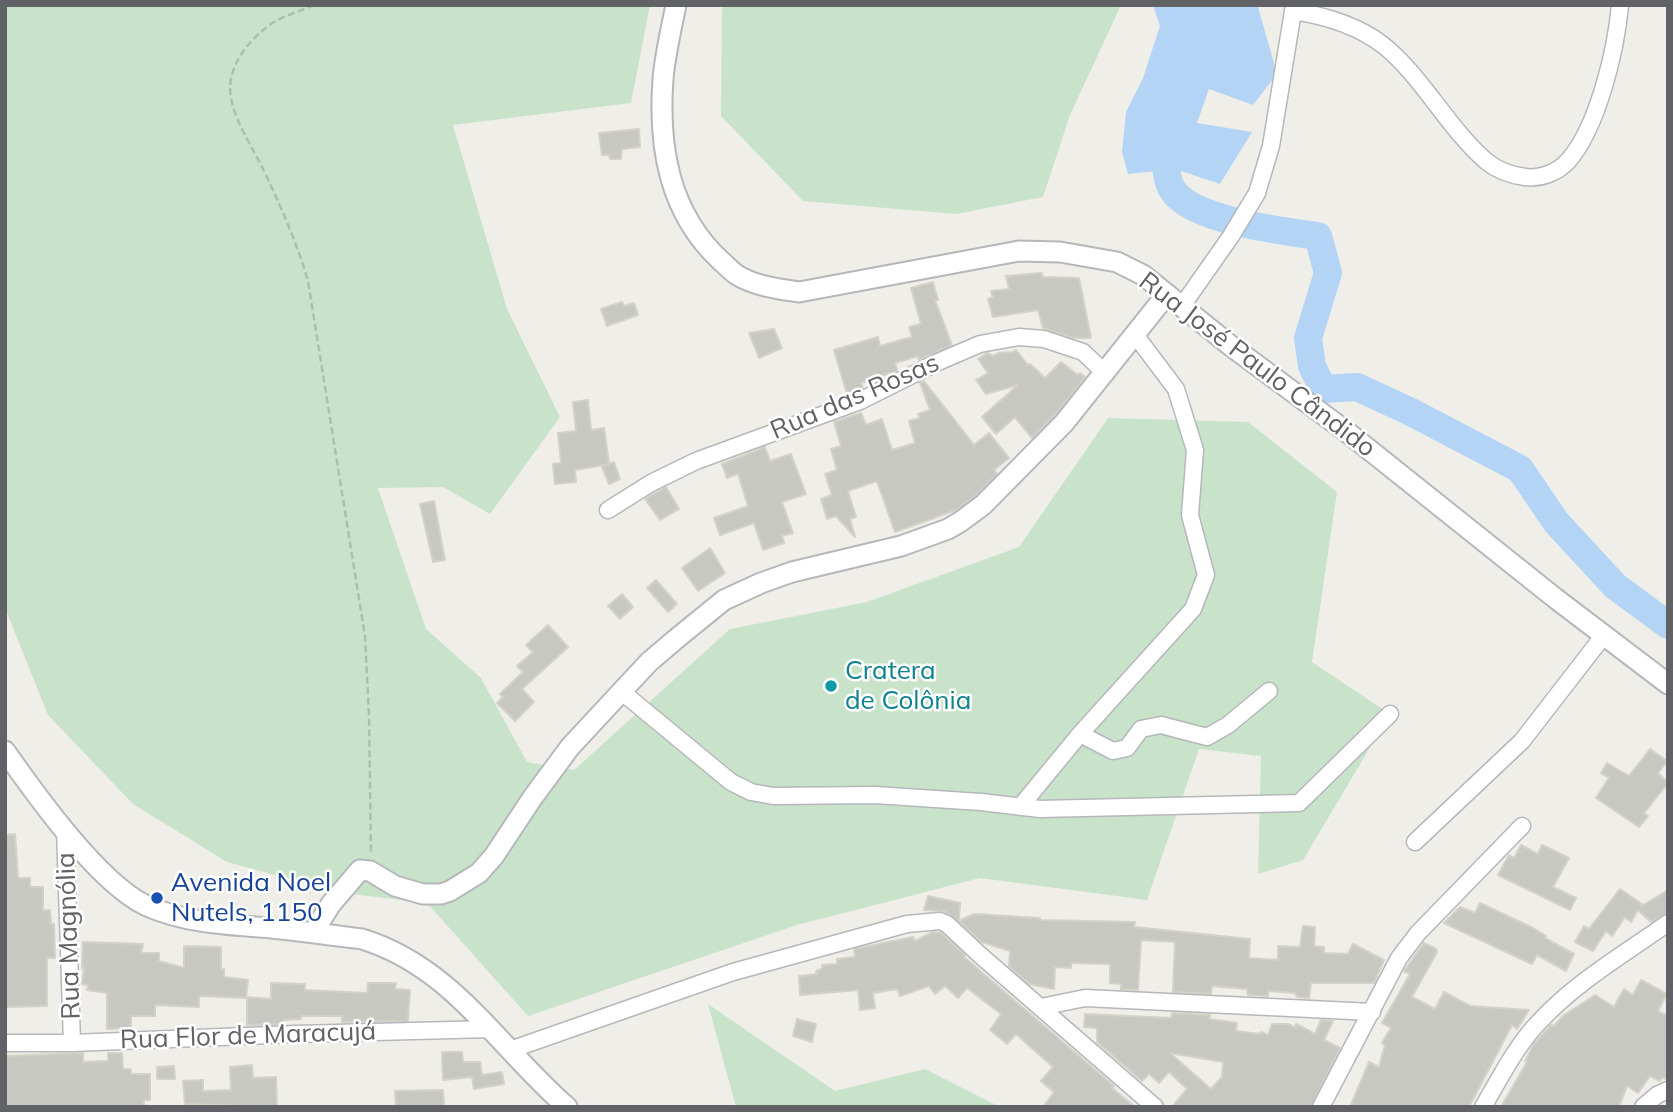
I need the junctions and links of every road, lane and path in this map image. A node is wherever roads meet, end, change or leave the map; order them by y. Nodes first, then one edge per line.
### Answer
1 (314, 5) edge
2 (676, 5) edge
3 (1620, 5) edge
4 (1294, 8) edge
5 (1175, 300) junction
6 (1136, 336) junction
7 (1105, 373) junction
8 (608, 510) dead end
9 (1604, 635) junction
10 (1668, 684) edge
11 (1269, 691) dead end
12 (622, 692) junction
13 (1390, 714) dead end
14 (1080, 734) junction
15 (5, 751) edge
16 (1020, 807) junction
17 (1522, 826) dead end
18 (65, 829) junction
19 (1415, 842) dead end
20 (370, 871) junction
21 (1668, 923) edge
22 (313, 933) junction
23 (1041, 1007) junction
24 (1372, 1012) junction
25 (491, 1029) junction
26 (5, 1043) edge
27 (72, 1043) junction
28 (510, 1050) junction
29 (1668, 1090) edge
30 (567, 1107) edge
31 (1155, 1107) edge
32 (1321, 1107) edge
33 (1482, 1107) edge
34 (1643, 1107) edge

1 - 20 path
2 - 5 street, Rua José Paulo Cândido
3 - 4 street
4 - 5 street
5 - 6 street
5 - 9 street, Rua José Paulo Cândido
6 - 7 street
6 - 14 street
7 - 8 street, Rua das Rosas
7 - 12 street
9 - 10 street, Rua José Paulo Cândido
9 - 19 street
11 - 14 street
12 - 16 street
12 - 20 street
13 - 16 street
14 - 16 street
15 - 18 street
17 - 24 street
18 - 22 street
18 - 27 street, Rua Magnólia
20 - 22 street
21 - 33 street
22 - 25 street
23 - 24 street
23 - 28 street
23 - 31 street
24 - 32 street
25 - 27 street, Rua Flor de Maracujá
25 - 28 street
26 - 27 street, Rua Flor de Maracujá
28 - 30 street
29 - 34 street

